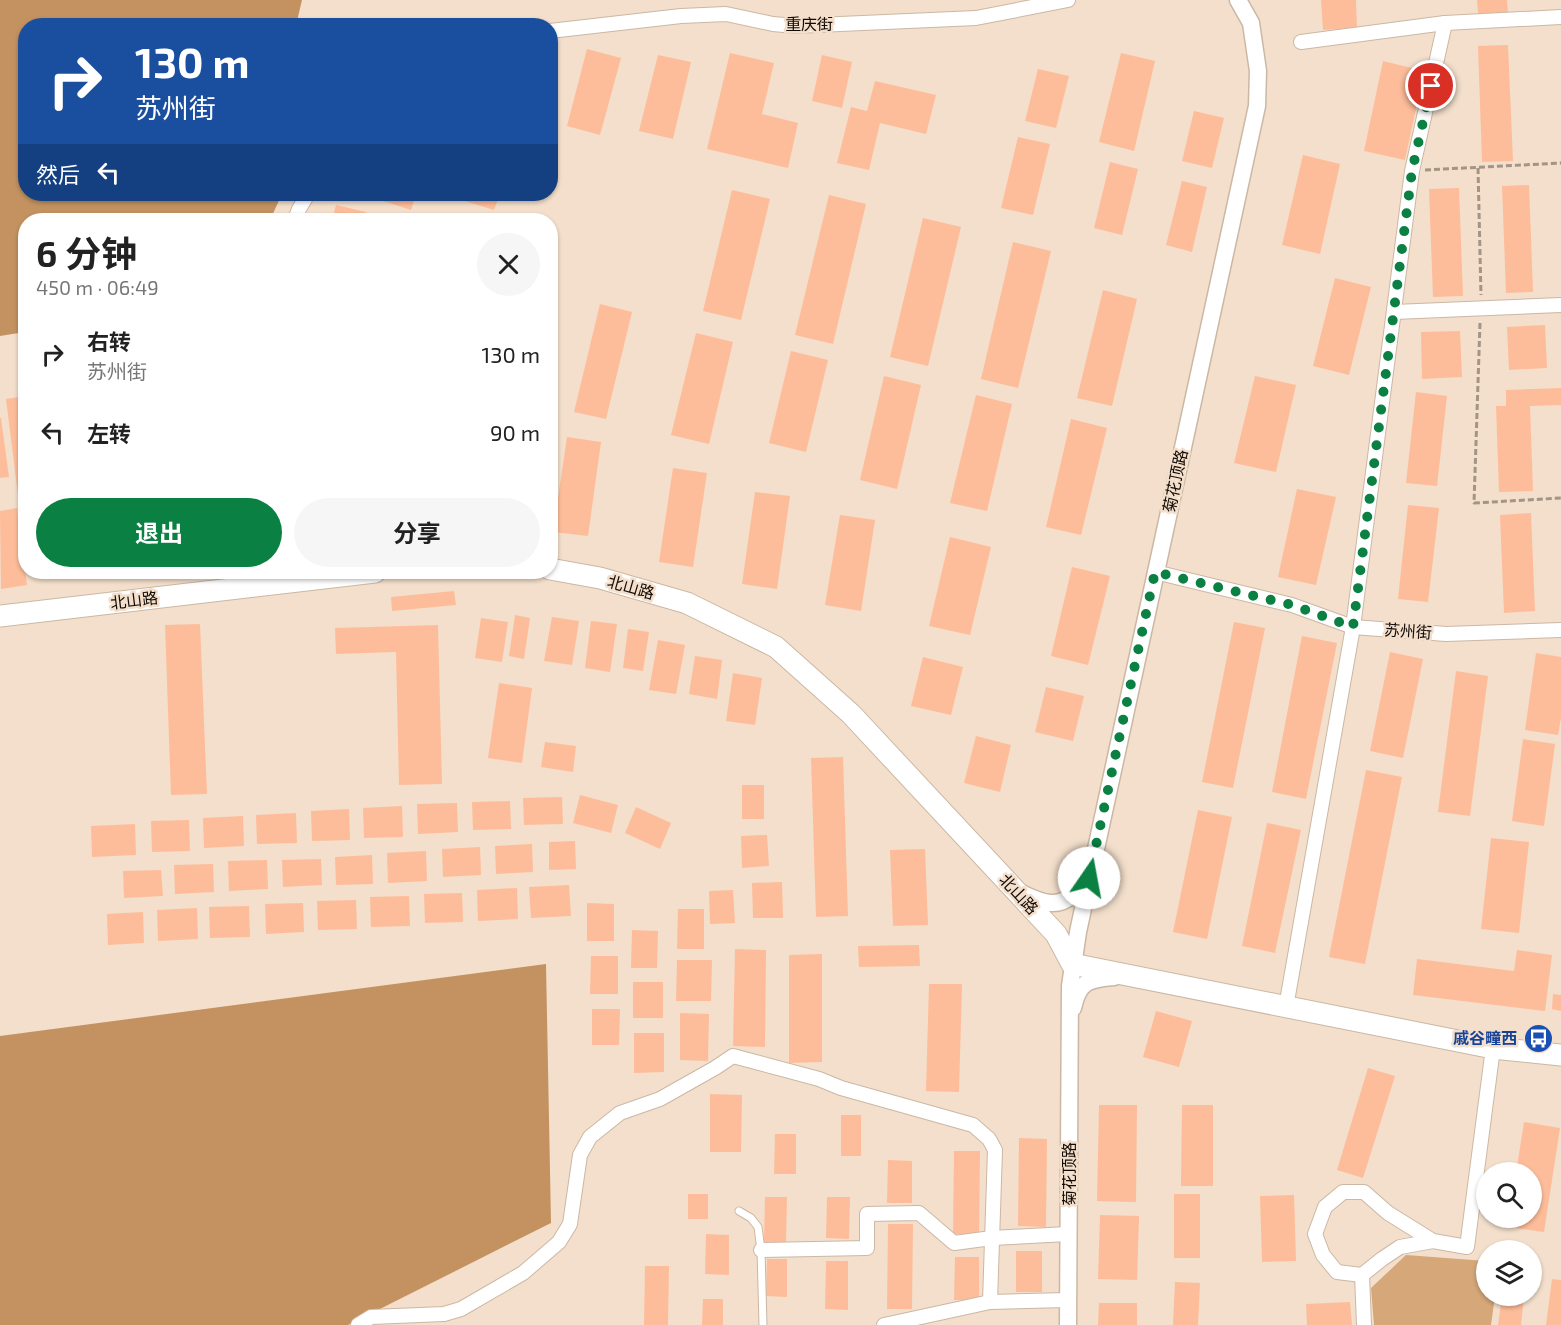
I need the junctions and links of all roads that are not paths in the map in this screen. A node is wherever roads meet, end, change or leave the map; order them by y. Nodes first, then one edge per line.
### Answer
1 (1068, 0) edge
2 (1238, 0) edge
3 (1561, 17) edge
4 (1445, 23) junction
5 (558, 30) edge
6 (1301, 42) dead end
7 (1561, 305) edge
8 (1394, 312) junction
9 (558, 570) edge
10 (1155, 572) junction
11 (275, 579) edge
12 (0, 616) edge
13 (1353, 627) junction
14 (1561, 630) edge
15 (1093, 860) junction
16 (1015, 890) junction
17 (1072, 964) junction
18 (1137, 976) junction
19 (1286, 1006) junction
20 (1070, 1023) junction
21 (1493, 1048) junction
22 (1561, 1055) edge
23 (739, 1211) dead end
24 (1068, 1234) junction
25 (992, 1238) junction
26 (1433, 1241) junction
27 (761, 1250) junction
28 (1362, 1275) junction
29 (1068, 1300) junction
30 (990, 1302) junction
31 (358, 1325) edge
32 (764, 1325) edge
33 (884, 1325) edge
34 (1068, 1325) edge
35 (1364, 1325) edge

1 - 5 street, 重庆街
2 - 10 street, 菊花顶路
3 - 4 street
4 - 6 street
4 - 8 street
7 - 8 street
8 - 13 street
9 - 16 main road, 北山路
10 - 13 street, 苏州街
10 - 15 street, 菊花顶路
11 - 12 main road, 北山路
13 - 14 street, 苏州街
13 - 19 street
15 - 16 street
15 - 17 street, 菊花顶路
16 - 17 main road, 北山路
17 - 18 main road
17 - 20 street, 菊花顶路
18 - 19 main road
18 - 20 street
19 - 21 main road
20 - 24 street, 菊花顶路
21 - 22 main road
21 - 26 street
23 - 27 lane
24 - 25 street
24 - 29 street, 菊花顶路
25 - 27 street
25 - 30 street
25 - 31 street
26 - 28 street
26 - 28 street
27 - 32 lane
28 - 35 street
29 - 30 street
29 - 34 street, 菊花顶路
30 - 33 street

